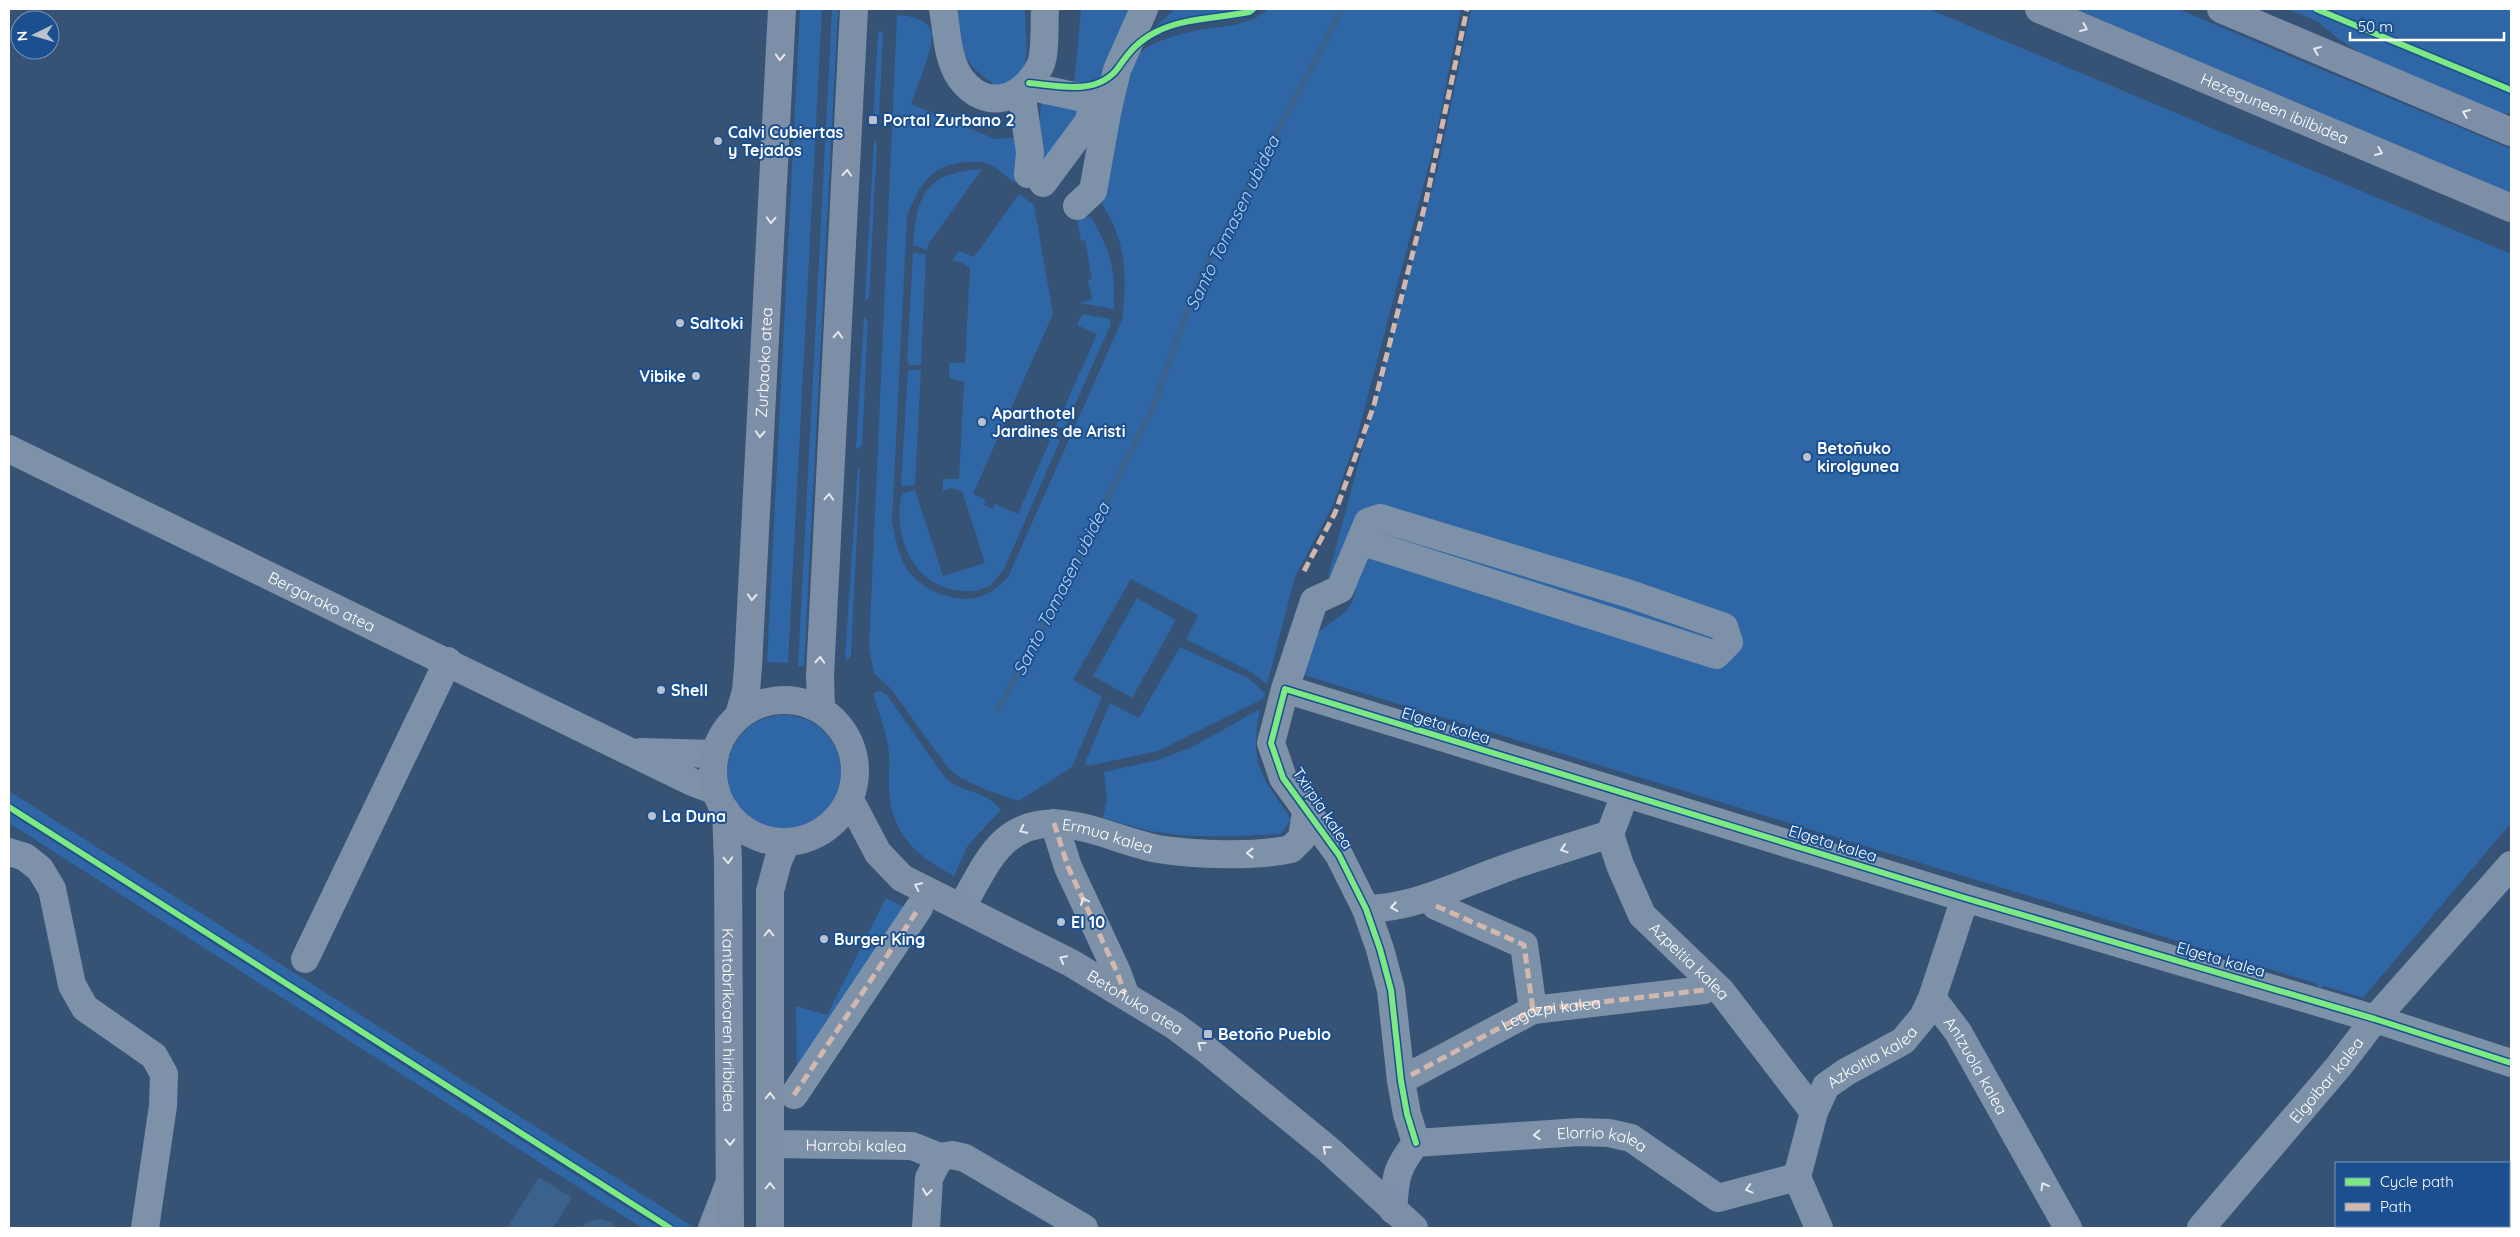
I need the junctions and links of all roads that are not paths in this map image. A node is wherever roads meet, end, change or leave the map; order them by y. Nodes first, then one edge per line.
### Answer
1 (782, 9) edge
2 (854, 9) edge
3 (943, 9) edge
4 (1045, 9) edge
5 (1144, 9) edge
6 (1162, 9) edge
7 (2039, 9) edge
8 (2220, 9) edge
9 (1132, 36) junction
10 (1024, 88) junction
11 (1100, 104) junction
12 (2511, 132) edge
13 (1077, 206) dead end
14 (2511, 208) edge
15 (9, 449) edge
16 (1360, 541) junction
17 (448, 661) junction
18 (1285, 689) junction
19 (821, 708) junction
20 (739, 715) junction
21 (635, 752) junction
22 (715, 754) junction
23 (1625, 794) junction
24 (850, 800) junction
25 (721, 801) junction
26 (1306, 811) junction
27 (1054, 824) junction
28 (1610, 834) junction
29 (786, 843) junction
30 (1291, 849) junction
31 (9, 852) edge
32 (1339, 855) junction
33 (2511, 865) edge
34 (1965, 898) junction
35 (1436, 906) dead end
36 (961, 907) junction
37 (919, 908) dead end
38 (1366, 909) junction
39 (305, 959) dead end
40 (1704, 990) dead end
41 (1125, 994) junction
42 (1932, 998) junction
43 (1533, 1010) junction
44 (2375, 1019) junction
45 (2511, 1063) edge
46 (1411, 1075) dead end
47 (794, 1095) dead end
48 (1814, 1112) junction
49 (1416, 1143) junction
50 (770, 1144) junction
51 (940, 1157) junction
52 (1400, 1165) junction
53 (1350, 1171) junction
54 (1796, 1177) junction
55 (731, 1180) junction
56 (1393, 1210) junction
57 (145, 1228) edge
58 (712, 1228) edge
59 (730, 1228) edge
60 (770, 1228) edge
61 (926, 1228) edge
62 (1084, 1228) edge
63 (1414, 1228) edge
64 (1819, 1228) edge
65 (2068, 1228) edge
66 (2201, 1228) edge

1 -> 20 main road, Zurbaoko atea
19 -> 2 main road
3 - 10 street
4 - 10 street
5 - 9 street
6 - 9 street
7 -> 14 main road, Hezeguneen ibilbidea
12 -> 8 main road
9 - 11 street
10 - 11 street
10 - 11 street
11 - 13 street
15 - 17 street, Bergarako atea
16 - 16 street, Txirpia kalea
16 - 18 street, Txirpia kalea
17 - 21 street, Bergarako atea
17 - 39 street
18 - 23 street, Elgeta kalea
18 - 26 street, Txirpia kalea
19 - 20 main road
19 - 24 main road
20 - 22 main road
21 - 22 street, Bergarako atea
21 - 25 street, Bergarako atea
22 - 25 main road
23 - 28 street
23 - 34 street, Elgeta kalea
24 - 29 main road
36 -> 24 main road, Betoñuko atea
25 - 29 main road
25 -> 55 main road, Kantabrikoaren hiribidea
26 - 30 street
26 - 32 street, Txirpia kalea
30 -> 27 street, Ermua kalea
27 -> 36 street, Ermua kalea
41 -> 27 street
28 -> 38 street
28 - 48 street, Azpeitia kalea
50 -> 29 main road
30 - 32 street, Ermua kalea
31 - 57 street
32 - 38 street, Txirpia kalea
33 - 44 street, Elgoibar kalea
34 - 42 street
34 - 44 street, Elgeta kalea
35 - 43 street
41 -> 36 main road, Betoñuko atea
37 - 47 street
38 - 49 street, Txirpia kalea
40 - 43 street, Legazpi kalea
53 -> 41 main road, Betoñuko atea
42 - 48 street, Azkoitia kalea
65 -> 42 street, Antzuola kalea
43 - 46 street, Legazpi kalea
44 - 45 street, Elgeta kalea
44 - 66 street, Elgoibar kalea
48 - 54 street, Azkoitia kalea
49 - 52 street
54 -> 49 street, Elorrio kalea
50 - 51 street, Harrobi kalea
60 -> 50 main road
51 -> 61 street
51 - 62 street, Harrobi kalea
52 - 53 street
52 - 56 street
53 - 56 main road, Betoñuko atea
54 - 64 street
55 - 58 street
55 - 59 main road, Kantabrikoaren hiribidea
56 - 63 main road, Betoñuko atea

